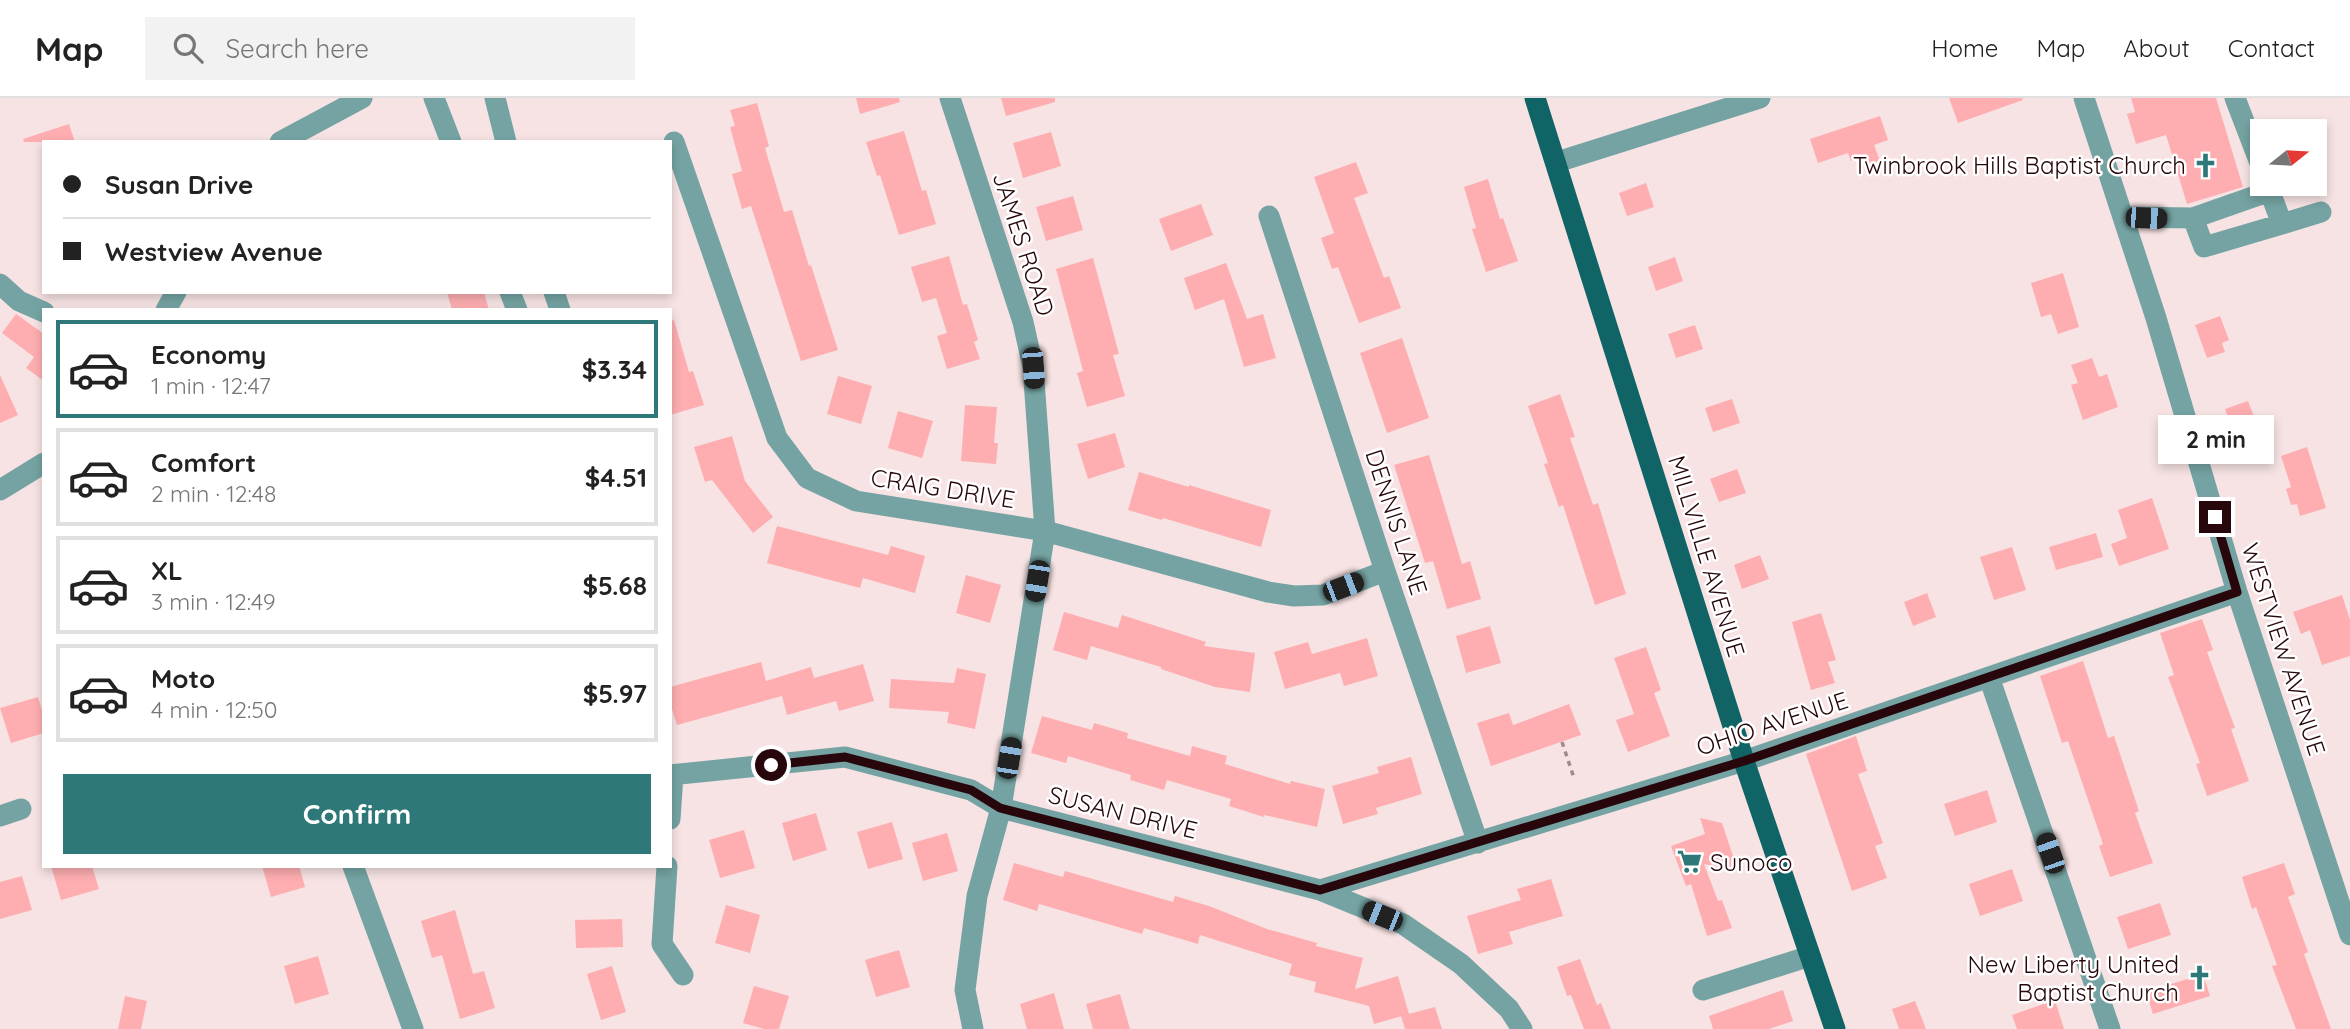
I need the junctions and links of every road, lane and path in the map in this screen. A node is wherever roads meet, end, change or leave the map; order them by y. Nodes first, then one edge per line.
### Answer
1 (362, 98) edge
2 (433, 98) edge
3 (495, 98) edge
4 (950, 98) edge
5 (1535, 98) edge
6 (1760, 98) edge
7 (2084, 98) edge
8 (2235, 98) edge
9 (2250, 137) edge
10 (284, 140) edge
11 (451, 140) edge
12 (506, 140) edge
13 (674, 142) dead end
14 (1556, 162) junction
15 (2250, 195) edge
16 (2272, 196) edge
17 (2321, 212) dead end
18 (1269, 216) dead end
19 (2123, 217) junction
20 (2193, 218) junction
21 (2282, 224) junction
22 (0, 284) edge
23 (42, 311) edge
24 (42, 464) edge
25 (0, 490) edge
26 (1045, 531) junction
27 (1385, 571) junction
28 (2237, 592) junction
29 (1989, 677) junction
30 (1562, 743) dead end
31 (1744, 761) junction
32 (672, 775) edge
33 (1574, 778) dead end
34 (1000, 808) junction
35 (21, 809) dead end
36 (0, 816) edge
37 (1478, 843) junction
38 (354, 868) edge
39 (667, 868) edge
40 (1320, 890) junction
41 (2350, 935) edge
42 (1810, 956) junction
43 (683, 975) dead end
44 (1703, 990) dead end
45 (413, 1029) edge
46 (973, 1029) edge
47 (1522, 1029) edge
48 (1835, 1029) edge
49 (2110, 1029) edge

1 - 10 street
2 - 11 street
3 - 12 street
4 - 26 street, JAMES ROAD
5 - 14 main road, MILLVILLE AVENUE
6 - 14 street
7 - 19 street, WESTVIEW AVENUE
8 - 9 street
13 - 26 street, CRAIG DRIVE
14 - 31 main road, MILLVILLE AVENUE
15 - 20 street
16 - 21 street
17 - 21 street
18 - 27 street, DENNIS LANE
19 - 20 street
19 - 28 street, WESTVIEW AVENUE
20 - 21 street
22 - 23 street
24 - 25 street
26 - 27 street, CRAIG DRIVE
26 - 34 street, JAMES ROAD
27 - 37 street, DENNIS LANE
28 - 29 street, OHIO AVENUE
28 - 41 street, WESTVIEW AVENUE
29 - 31 street, OHIO AVENUE
29 - 49 street
30 - 33 path
31 - 37 street, OHIO AVENUE
31 - 42 main road, MILLVILLE AVENUE
32 - 34 street, SUSAN DRIVE
34 - 40 street, SUSAN DRIVE
34 - 46 street, JAMES ROAD
35 - 36 street
37 - 40 street, OHIO AVENUE
38 - 45 street
39 - 43 street
40 - 47 street, SUSAN DRIVE
42 - 44 street
42 - 48 main road, MILLVILLE AVENUE

